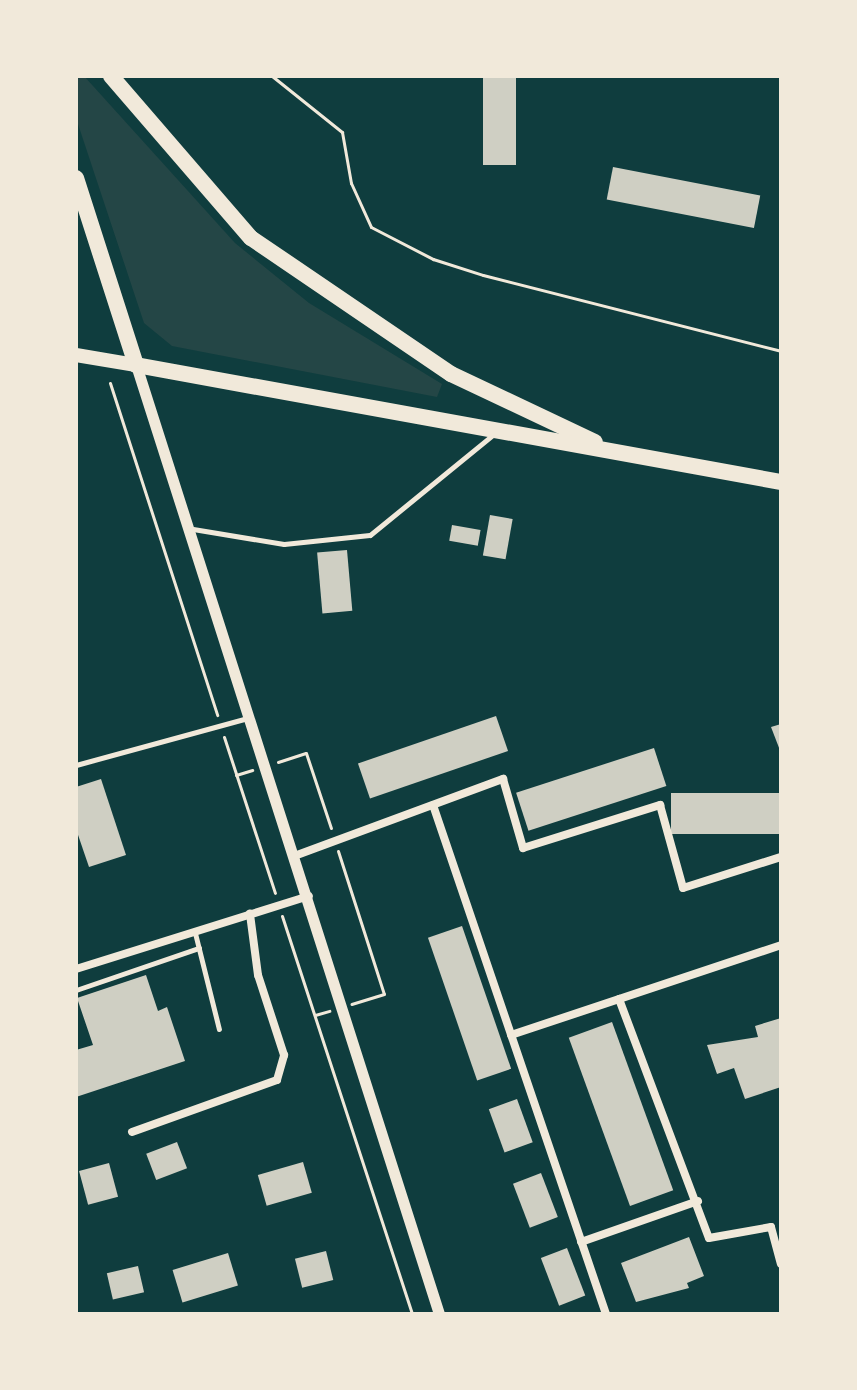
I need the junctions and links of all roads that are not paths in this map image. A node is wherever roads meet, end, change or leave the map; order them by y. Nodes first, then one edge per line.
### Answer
1 (111, 76) edge
2 (76, 178) edge
3 (76, 355) edge
4 (136, 365) junction
5 (498, 431) junction
6 (618, 453) junction
7 (781, 482) edge
8 (193, 529) junction
9 (253, 716) junction
10 (76, 765) edge
11 (433, 805) junction
12 (297, 855) junction
13 (781, 857) edge
14 (310, 895) junction
15 (250, 914) junction
16 (195, 932) junction
17 (781, 945) edge
18 (199, 948) junction
19 (76, 969) edge
20 (76, 990) edge
21 (619, 999) junction
22 (219, 1029) dead end
23 (511, 1035) junction
24 (132, 1132) dead end
25 (698, 1201) junction
26 (581, 1242) junction
27 (781, 1264) edge
28 (439, 1314) edge
29 (606, 1314) edge

1 - 6 highway
2 - 4 highway
3 - 4 main road
4 - 5 highway
4 - 8 street
5 - 6 highway
5 - 8 lane
6 - 7 highway
8 - 9 street
9 - 10 lane
9 - 12 street
11 - 12 street
11 - 13 street
11 - 23 street
12 - 14 street
14 - 15 street
14 - 28 street
15 - 16 street
15 - 24 street
16 - 18 lane
16 - 19 street
17 - 21 street
18 - 20 lane
18 - 22 lane
21 - 23 street
21 - 25 street
23 - 26 street
25 - 26 street
25 - 27 street
26 - 29 street

